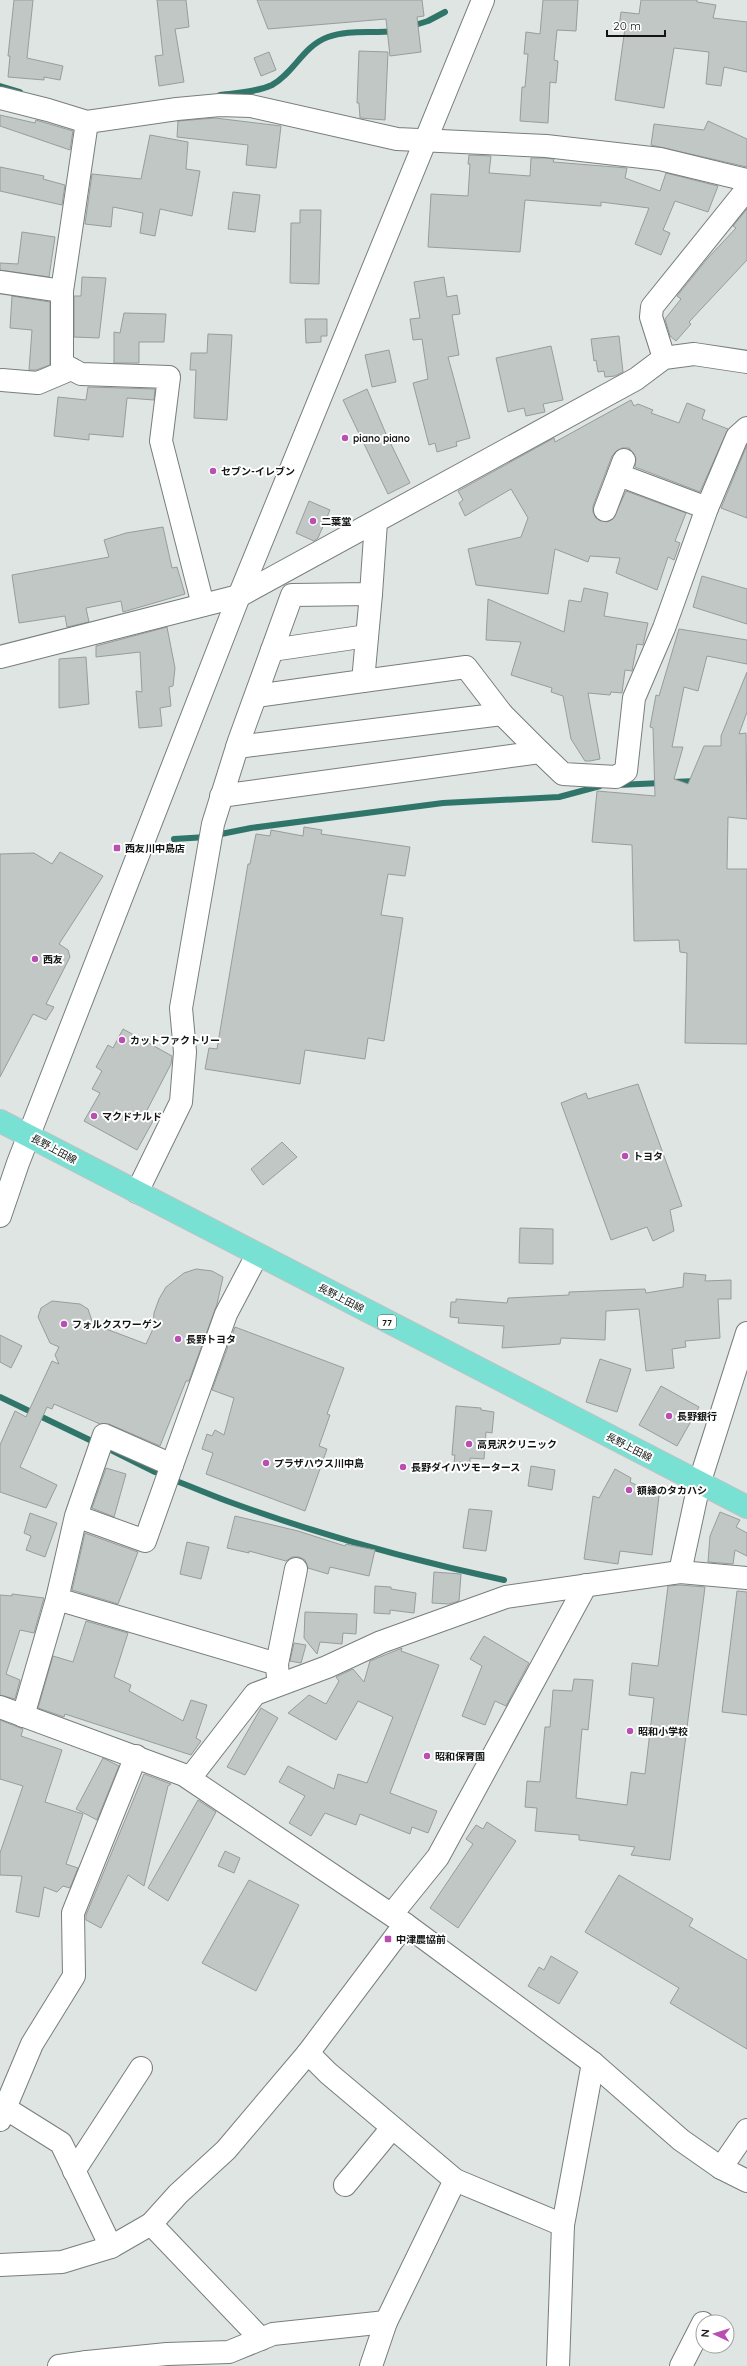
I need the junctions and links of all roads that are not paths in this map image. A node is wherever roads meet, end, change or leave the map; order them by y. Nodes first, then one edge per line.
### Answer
1 (483, 0) edge
2 (0, 98) edge
3 (87, 122) junction
4 (427, 140) junction
5 (747, 180) edge
6 (747, 189) edge
7 (0, 282) edge
8 (62, 291) junction
9 (664, 358) junction
10 (747, 362) edge
11 (71, 369) junction
12 (2, 380) dead end
13 (747, 428) edge
14 (707, 508) junction
15 (605, 510) dead end
16 (376, 522) junction
17 (371, 594) junction
18 (240, 596) junction
19 (203, 605) junction
20 (367, 636) junction
21 (272, 650) junction
22 (0, 657) edge
23 (363, 681) junction
24 (256, 696) junction
25 (502, 714) junction
26 (237, 748) junction
27 (540, 752) junction
28 (221, 796) junction
29 (0, 1121) edge
30 (29, 1136) junction
31 (136, 1192) junction
32 (0, 1216) edge
33 (257, 1255) junction
34 (747, 1333) edge
35 (172, 1465) junction
36 (699, 1484) junction
37 (747, 1507) edge
38 (76, 1516) junction
39 (296, 1569) dead end
40 (680, 1572) junction
41 (747, 1578) edge
42 (586, 1585) junction
43 (57, 1599) junction
44 (277, 1664) junction
45 (278, 1686) junction
46 (0, 1707) edge
47 (23, 1716) junction
48 (136, 1756) junction
49 (190, 1778) junction
50 (399, 1919) junction
51 (308, 2053) junction
52 (593, 2063) junction
53 (141, 2068) dead end
54 (3, 2114) edge
55 (392, 2128) junction
56 (747, 2130) edge
57 (720, 2168) junction
58 (74, 2171) junction
59 (456, 2180) junction
60 (747, 2181) edge
61 (345, 2185) dead end
62 (151, 2224) junction
63 (563, 2225) junction
64 (111, 2247) junction
65 (0, 2266) edge
66 (386, 2322) junction
67 (261, 2339) junction
68 (695, 2339) edge
69 (86, 2364) edge
70 (59, 2366) edge
71 (371, 2366) edge
72 (558, 2366) edge
73 (681, 2366) edge

1 - 4 street
2 - 3 street
3 - 4 street
3 - 8 street
4 - 5 street
4 - 18 street
6 - 9 street
7 - 8 street
8 - 11 street
9 - 10 street
9 - 16 street
11 - 12 street
11 - 19 street
13 - 14 street
14 - 15 street
14 - 27 street
16 - 17 street
16 - 18 street
17 - 20 street
17 - 21 street
18 - 19 street
18 - 30 street
19 - 22 street
20 - 21 street
20 - 23 street
21 - 24 street
23 - 24 street
23 - 25 street
24 - 26 street
25 - 26 street
25 - 27 street
26 - 28 street
27 - 28 street
28 - 31 street
29 - 30 main road, 長野上田線 / 77
30 - 31 main road, 長野上田線 / 77
30 - 32 street
31 - 33 main road, 長野上田線 / 77
33 - 35 street
33 - 36 main road, 長野上田線 / 77
34 - 36 street
35 - 38 street
35 - 38 street
36 - 37 main road, 長野上田線 / 77
36 - 40 street
38 - 43 street
39 - 44 street
40 - 41 street
40 - 42 street
42 - 45 street
42 - 50 street
43 - 44 street
43 - 47 street
44 - 45 street
45 - 49 street
46 - 47 street
47 - 48 street
48 - 49 street
48 - 54 street
49 - 50 street
50 - 51 street
50 - 52 street
51 - 55 street
51 - 62 street
52 - 57 street
52 - 63 street
53 - 58 street
54 - 58 street
55 - 59 street
55 - 61 street
56 - 57 street
57 - 60 street
58 - 64 street
59 - 63 street
59 - 66 street
62 - 64 street
62 - 67 street
63 - 72 street
64 - 65 street
66 - 67 street
66 - 71 street
67 - 69 street
68 - 73 street
69 - 70 street

